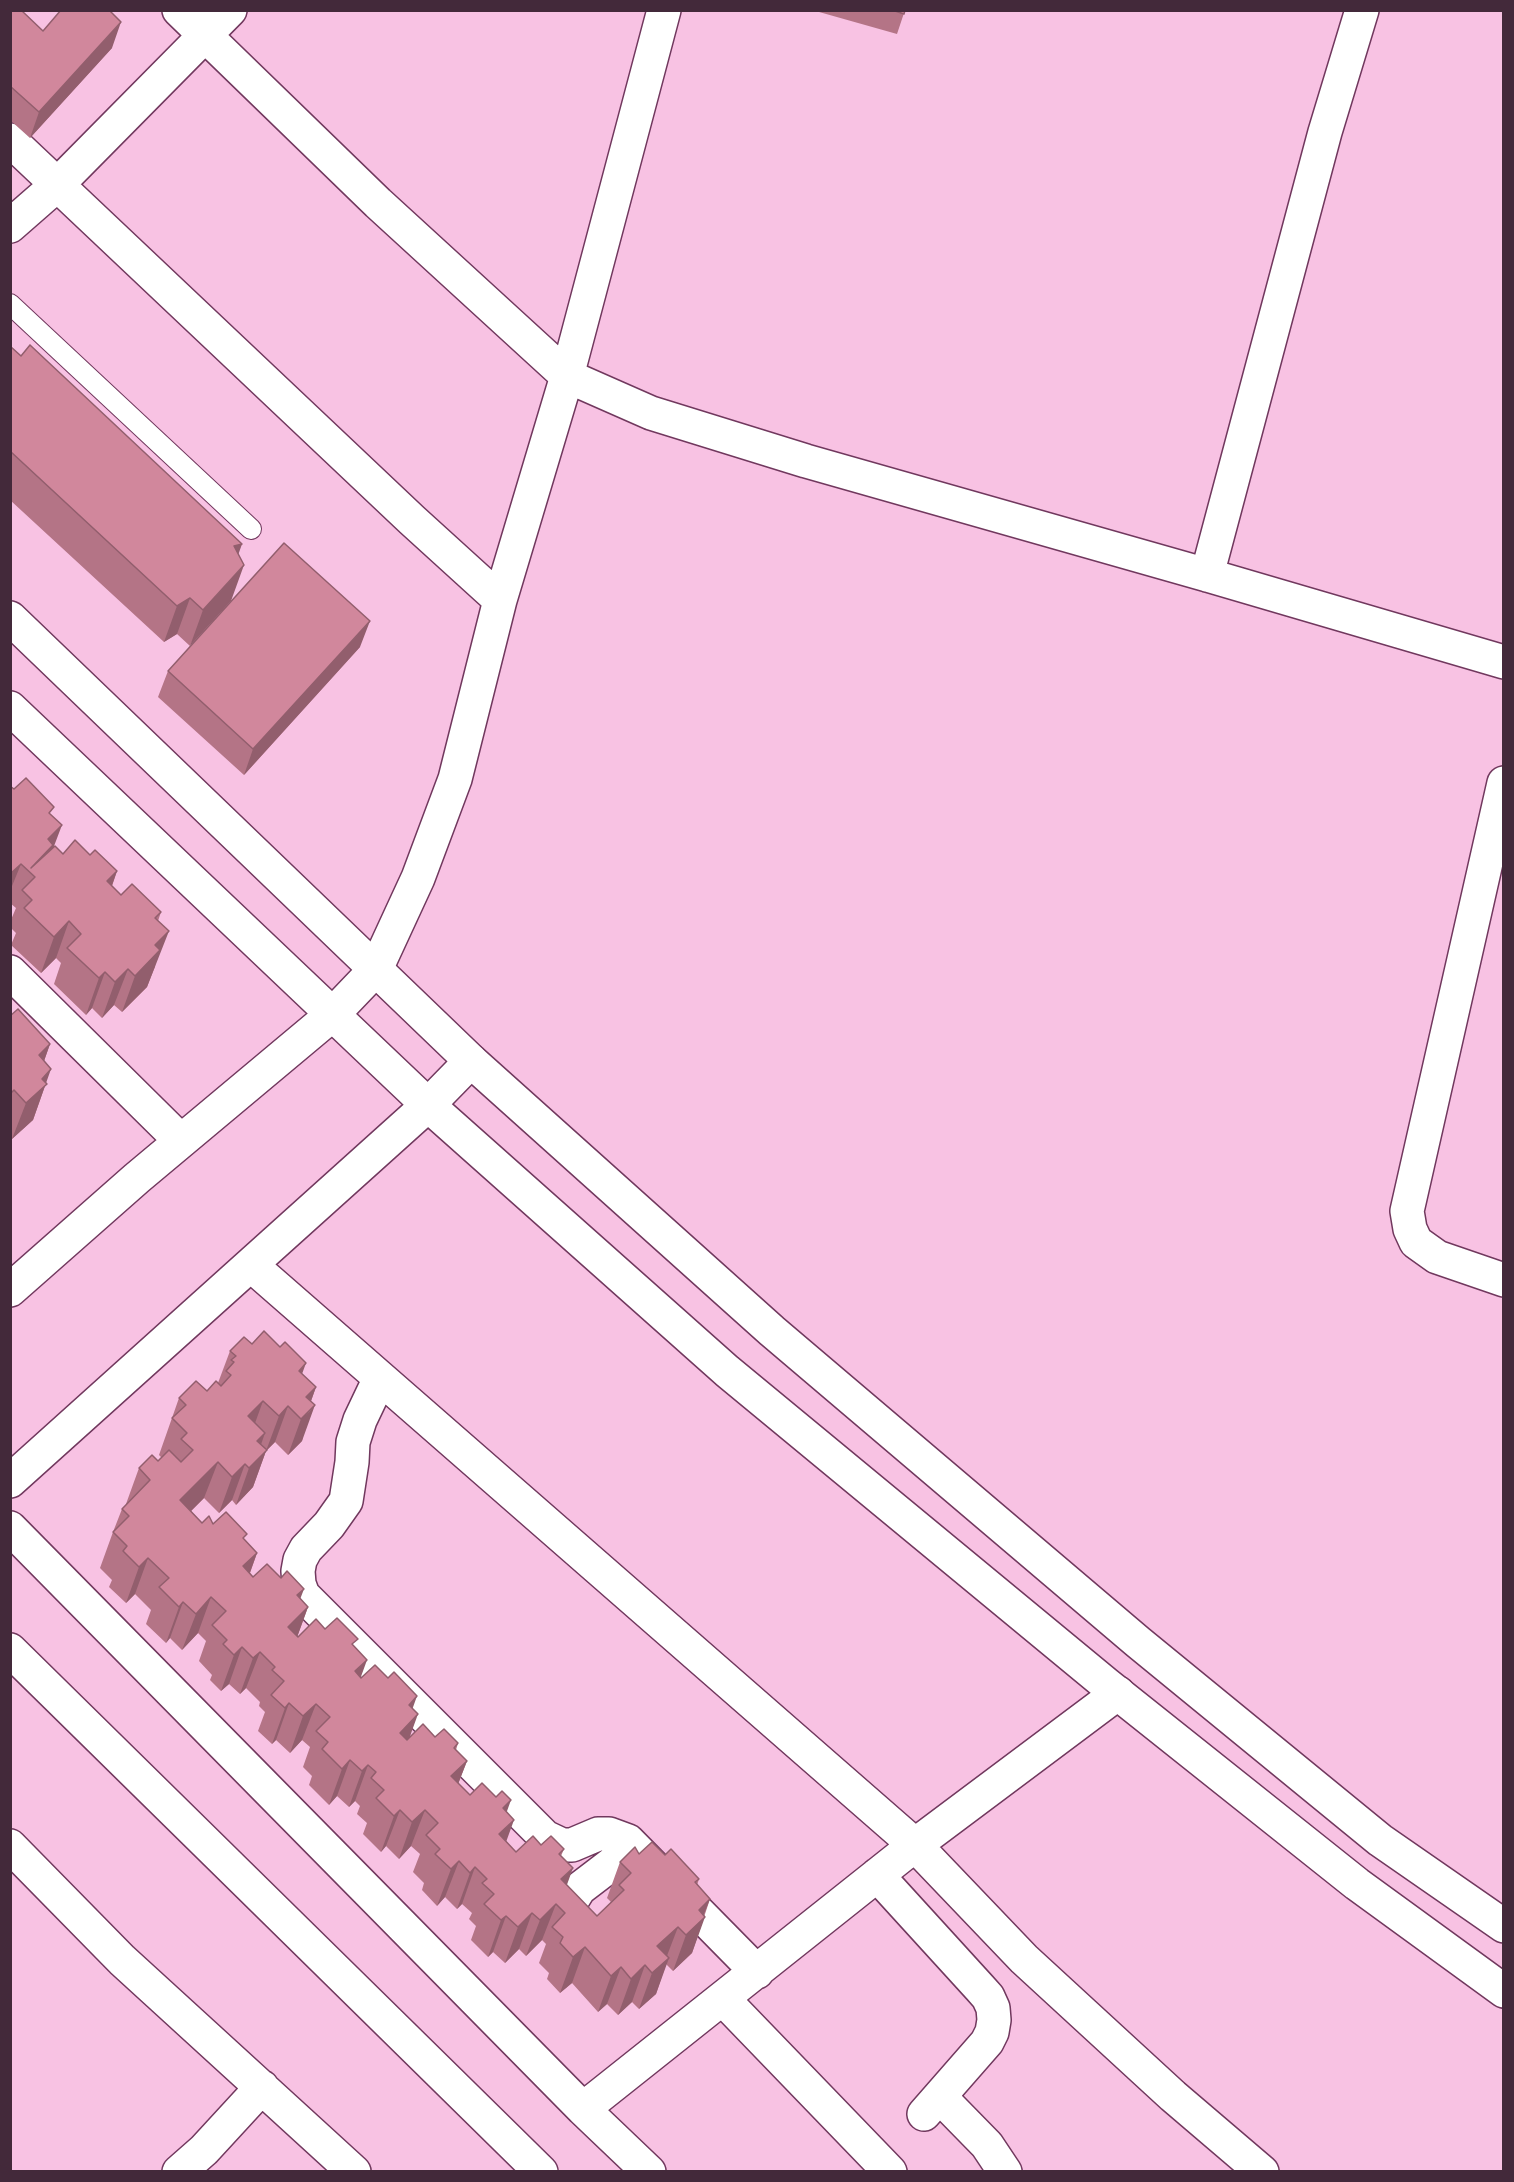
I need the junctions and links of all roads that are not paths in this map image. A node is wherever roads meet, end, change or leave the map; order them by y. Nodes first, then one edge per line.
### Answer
1 (179, 10) edge
2 (230, 10) edge
3 (664, 10) edge
4 (1362, 10) edge
5 (205, 36) junction
6 (10, 140) edge
7 (57, 184) junction
8 (10, 226) edge
9 (10, 304) edge
10 (567, 376) junction
11 (251, 529) dead end
12 (1207, 575) junction
13 (500, 600) junction
14 (10, 618) edge
15 (1503, 662) edge
16 (10, 708) edge
17 (1503, 783) edge
18 (376, 969) junction
19 (10, 972) edge
20 (333, 1014) junction
21 (471, 1061) junction
22 (428, 1105) junction
23 (181, 1141) junction
24 (251, 1264) junction
25 (1503, 1280) edge
26 (10, 1290) edge
27 (380, 1378) junction
28 (10, 1481) edge
29 (10, 1528) edge
30 (10, 1650) edge
31 (1118, 1694) junction
32 (915, 1845) junction
33 (10, 1846) edge
34 (634, 1847) junction
35 (878, 1875) junction
36 (563, 1923) edge
37 (1503, 1926) edge
38 (757, 1972) junction
39 (1503, 1991) edge
40 (723, 1999) junction
41 (262, 2087) junction
42 (583, 2109) junction
43 (525, 2167) edge
44 (179, 2172) edge
45 (354, 2172) edge
46 (649, 2172) edge
47 (890, 2172) edge
48 (1005, 2172) edge
49 (1262, 2172) edge

1 - 5 street
2 - 5 street
3 - 10 street
4 - 12 street
5 - 7 street
5 - 10 street
6 - 7 street
7 - 8 street
7 - 13 street
9 - 11 lane
10 - 12 street
10 - 13 street
12 - 15 street
13 - 18 street
14 - 18 street
16 - 20 street
17 - 25 street
18 - 20 street
18 - 21 street
19 - 23 street
20 - 22 street
20 - 23 street
21 - 22 street
21 - 37 street
22 - 24 street
22 - 31 street
23 - 26 street
24 - 27 street
24 - 28 street
27 - 32 street
27 - 34 street
29 - 42 street
30 - 43 street
31 - 32 street
31 - 39 street
32 - 35 street
32 - 49 street
33 - 41 street
34 - 36 street
34 - 38 street
35 - 38 street
35 - 48 street
38 - 40 street
40 - 42 street
40 - 47 street
41 - 44 street
41 - 45 street
42 - 46 street

